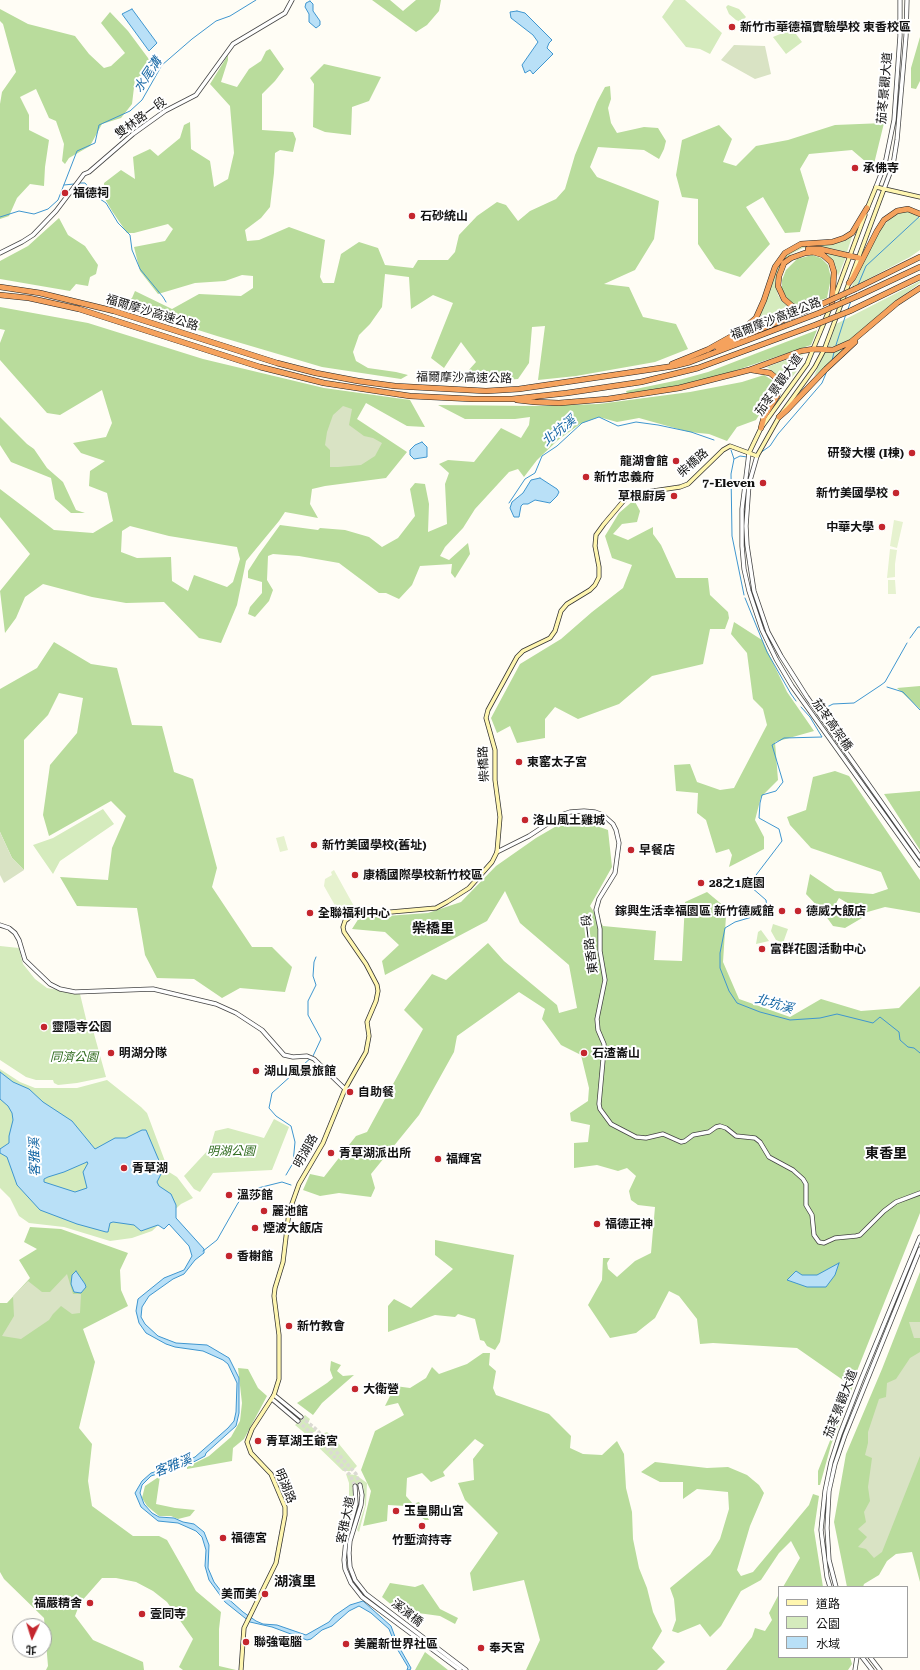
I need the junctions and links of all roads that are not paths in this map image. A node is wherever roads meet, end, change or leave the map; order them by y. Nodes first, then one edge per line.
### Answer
1 (292, 0) edge
2 (900, 0) edge
3 (907, 0) edge
4 (876, 187) junction
5 (884, 189) junction
6 (920, 197) edge
7 (868, 208) junction
8 (919, 213) edge
9 (0, 253) edge
10 (920, 254) edge
11 (850, 255) junction
12 (920, 257) edge
13 (791, 258) junction
14 (859, 258) junction
15 (903, 266) junction
16 (920, 267) edge
17 (920, 277) edge
18 (849, 283) junction
19 (0, 288) edge
20 (920, 288) edge
21 (0, 295) edge
22 (832, 303) junction
23 (822, 304) junction
24 (868, 329) junction
25 (814, 349) junction
26 (707, 350) junction
27 (824, 350) junction
28 (664, 368) junction
29 (749, 370) junction
30 (512, 399) junction
31 (779, 417) junction
32 (761, 428) junction
33 (749, 453) junction
34 (757, 456) junction
35 (798, 682) joint
36 (792, 686) joint
37 (497, 852) junction
38 (920, 857) edge
39 (920, 865) edge
40 (0, 925) edge
41 (345, 1089) junction
42 (920, 1193) edge
43 (920, 1237) edge
44 (920, 1249) edge
45 (274, 1395) junction
46 (272, 1399) junction
47 (301, 1417) tunnel mouth
48 (298, 1421) tunnel mouth
49 (360, 1485) tunnel mouth
50 (355, 1486) tunnel mouth
51 (344, 1560) joint
52 (349, 1560) joint
53 (830, 1586) edge
54 (836, 1586) edge
55 (857, 1658) edge
56 (863, 1658) edge
57 (871, 1658) edge
58 (878, 1669) edge
59 (241, 1670) edge
60 (460, 1670) edge
61 (466, 1670) edge
62 (855, 1670) edge
63 (871, 1670) edge

1 - 9 street, 雙林路一段
2 - 4 street, 茄苳景觀大道
3 - 5 street, 茄苳景觀大道
4 - 5 main road
4 - 7 main road, 茄苳景觀大道
5 - 6 main road
5 - 14 main road, 茄苳景觀大道
7 - 11 main road, 茄苳景觀大道
7 - 26 highway
8 - 18 highway
10 - 15 highway
11 - 13 highway
11 - 14 highway
11 - 22 main road, 茄苳景觀大道
12 - 15 highway
13 - 22 highway
13 - 23 highway
14 - 18 main road, 茄苳景觀大道
15 - 23 highway, bridge
16 - 28 highway, 福爾摩沙高速公路, bridge
17 - 30 highway, 福爾摩沙高速公路, bridge
18 - 27 main road, 茄苳景觀大道
19 - 28 highway, 福爾摩沙高速公路
20 - 24 highway
21 - 30 highway, 福爾摩沙高速公路
22 - 25 main road, 茄苳景觀大道
23 - 26 highway
24 - 27 highway
24 - 31 highway
25 - 27 highway
25 - 29 highway
25 - 32 main road, 茄苳景觀大道
26 - 28 highway
27 - 31 main road, 茄苳景觀大道
29 - 30 highway
29 - 32 highway
31 - 34 main road, 茄苳景觀大道
32 - 33 main road, 茄苳景觀大道
33 - 34 main road, 柴橋路
33 - 36 street, 茄苳景觀大道
33 - 37 main road, 柴橋路
34 - 35 street, 茄苳景觀大道
35 - 38 street, 茄苳高架橋
36 - 39 street, 茄苳高架橋
37 - 41 main road, 柴橋路
37 - 42 street, 東香路一段
40 - 41 street
41 - 45 main road, 明湖路
43 - 53 street, 茄苳景觀大道
44 - 54 street, 茄苳景觀大道
45 - 46 main road, 明湖路
45 - 47 street
46 - 48 street
46 - 59 main road, 明湖路
49 - 52 street, 客雅大道
50 - 51 street, 客雅大道
51 - 60 street, 溪濱橋
52 - 61 street, 溪濱橋
55 - 62 street
56 - 63 street
57 - 58 street
58 - 63 street

